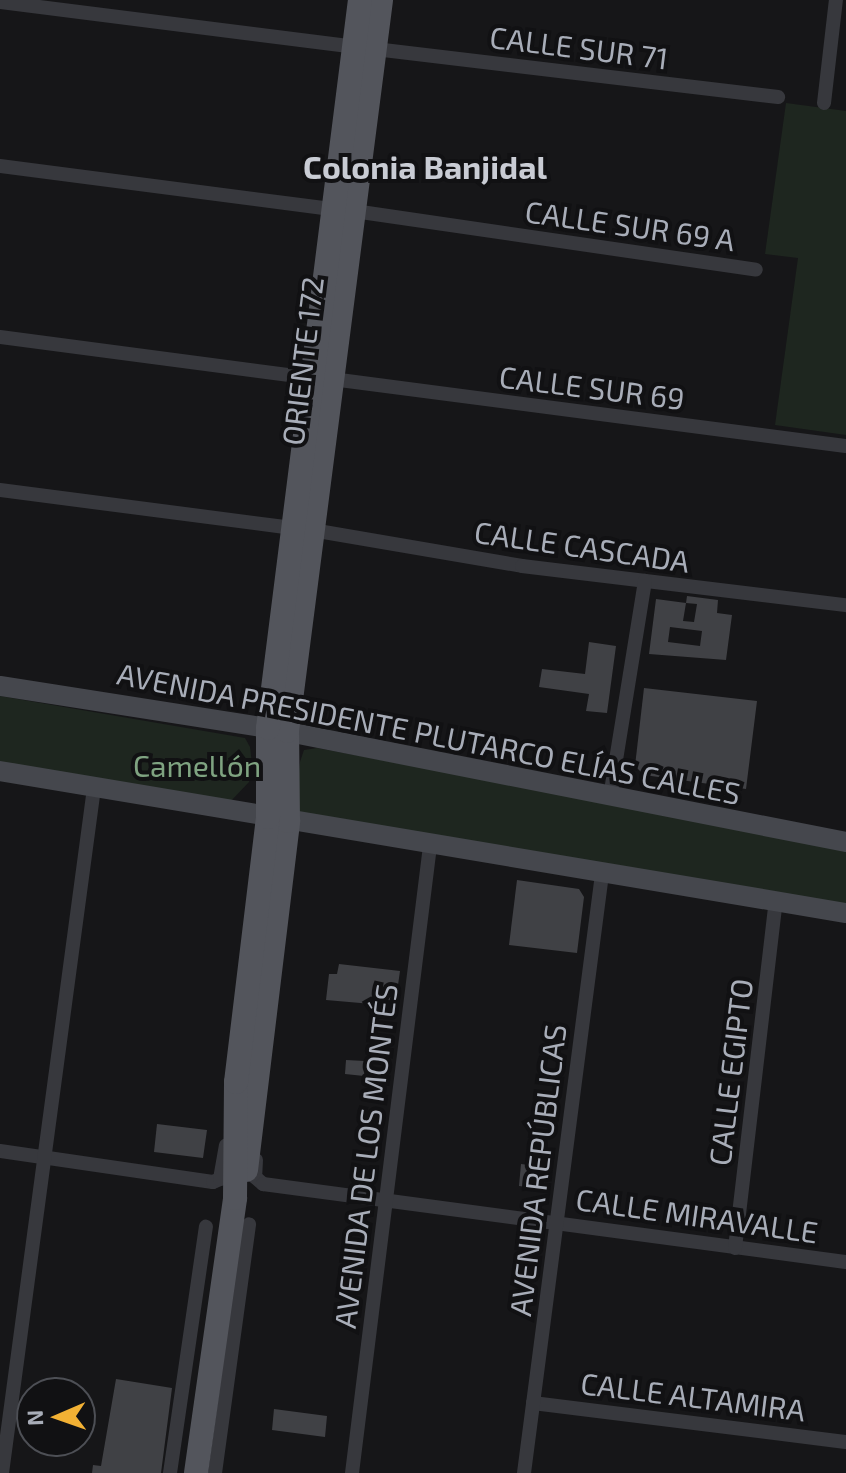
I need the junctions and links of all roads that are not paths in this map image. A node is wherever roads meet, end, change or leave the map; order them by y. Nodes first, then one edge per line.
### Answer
1 (360, 0) edge
2 (381, 0) edge
3 (836, 0) edge
4 (0, 2) edge
5 (364, 48) junction
6 (778, 97) dead end
7 (824, 103) dead end
8 (0, 166) edge
9 (343, 210) junction
10 (756, 270) dead end
11 (0, 337) edge
12 (322, 378) junction
13 (846, 446) edge
14 (0, 490) edge
15 (302, 529) junction
16 (645, 581) junction
17 (846, 605) edge
18 (0, 686) edge
19 (278, 729) junction
20 (0, 771) edge
21 (94, 788) junction
22 (610, 797) junction
23 (278, 819) junction
24 (846, 842) edge
25 (430, 846) junction
26 (602, 874) junction
27 (776, 901) junction
28 (846, 913) edge
29 (236, 1082) junction
30 (252, 1128) junction
31 (0, 1151) edge
32 (45, 1157) junction
33 (235, 1198) junction
34 (386, 1201) junction
35 (556, 1221) junction
36 (249, 1224) dead end
37 (206, 1227) dead end
38 (735, 1248) junction
39 (846, 1262) edge
40 (533, 1403) junction
41 (846, 1442) edge
42 (2, 1473) edge
43 (170, 1473) edge
44 (196, 1473) edge
45 (215, 1473) edge
46 (352, 1473) edge
47 (524, 1473) edge

1 - 5 main road, ORIENTE 172
2 - 5 main road, ORIENTE 172
3 - 7 street
4 - 5 street, CALLE SUR 71
5 - 6 street, CALLE SUR 71
5 - 9 main road, ORIENTE 172
8 - 9 street, CALLE SUR 69 A
9 - 10 street, CALLE SUR 69 A
9 - 12 main road, ORIENTE 172
11 - 12 street, CALLE SUR 69
12 - 13 street, CALLE SUR 69
12 - 15 main road, ORIENTE 172
14 - 15 street, CALLE CASCADA
15 - 16 street, CALLE CASCADA
15 - 19 main road, ORIENTE 172
16 - 17 street, CALLE CASCADA
16 - 22 street
18 - 19 main road, AVENIDA PRESIDENTE PLUTARCO ELÍAS CALLES
19 - 22 main road, AVENIDA PRESIDENTE PLUTARCO ELÍAS CALLES
19 - 23 main road, ORIENTE 172
20 - 21 main road
21 - 23 main road
21 - 32 street
22 - 24 main road, AVENIDA PRESIDENTE PLUTARCO ELÍAS CALLES
23 - 25 main road
23 - 29 main road
23 - 30 main road
25 - 26 main road
25 - 34 street, AVENIDA DE LOS MONTÉS
26 - 27 main road
26 - 35 street, AVENIDA REPÚBLICAS
27 - 28 main road
27 - 38 street, CALLE EGIPTO
29 - 32 street
29 - 33 main road
30 - 33 main road
30 - 34 street, CALLE MIRAVALLE
31 - 32 street
32 - 42 street
33 - 44 main road
34 - 35 street, CALLE MIRAVALLE
34 - 46 street, AVENIDA DE LOS MONTÉS
35 - 38 street, CALLE MIRAVALLE
35 - 40 street, AVENIDA REPÚBLICAS
36 - 45 street
37 - 43 street
38 - 39 street, CALLE MIRAVALLE
40 - 41 street, CALLE ALTAMIRA
40 - 47 street, AVENIDA REPÚBLICAS

